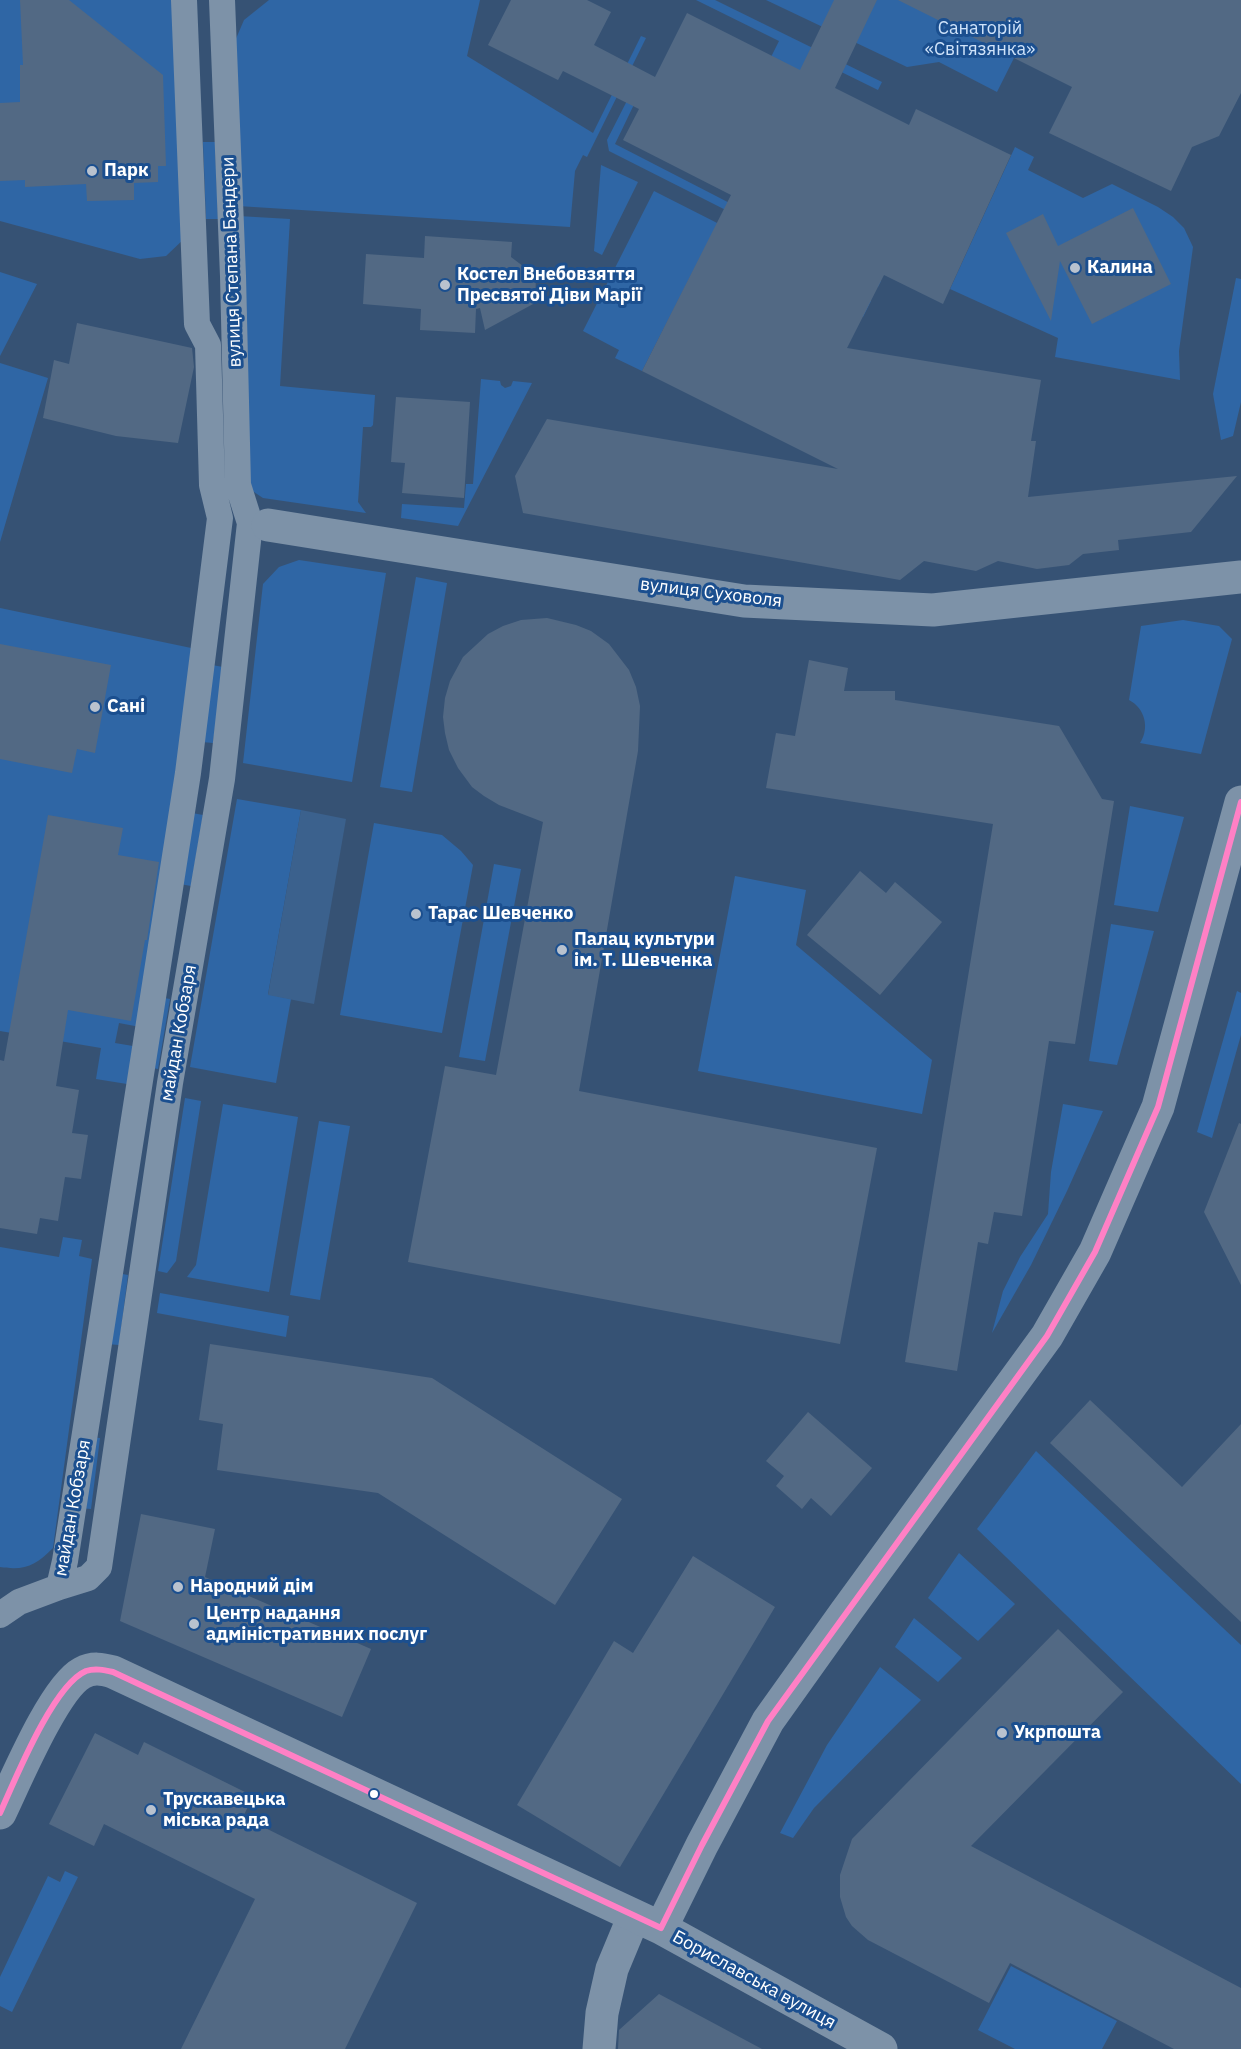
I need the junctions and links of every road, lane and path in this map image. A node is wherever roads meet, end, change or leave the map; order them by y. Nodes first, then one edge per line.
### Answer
1 (184, 0) edge
2 (222, 0) edge
3 (220, 518) junction
4 (259, 524) junction
5 (1241, 577) edge
6 (1241, 801) edge
7 (59, 1587) junction
8 (5, 1606) edge
9 (0, 1813) edge
10 (647, 1922) junction
11 (599, 2049) edge
12 (881, 2049) edge

1 - 3 street, вулиця Степана Бандери
2 - 4 street, вулиця Степана Бандери
3 - 4 street, вулиця Суховоля
3 - 7 street, майдан Кобзаря
4 - 5 street, вулиця Суховоля
4 - 7 street, майдан Кобзаря
6 - 10 street
7 - 8 street
9 - 10 street, Бориславська вулиця
10 - 11 street
10 - 12 street, Бориславська вулиця

